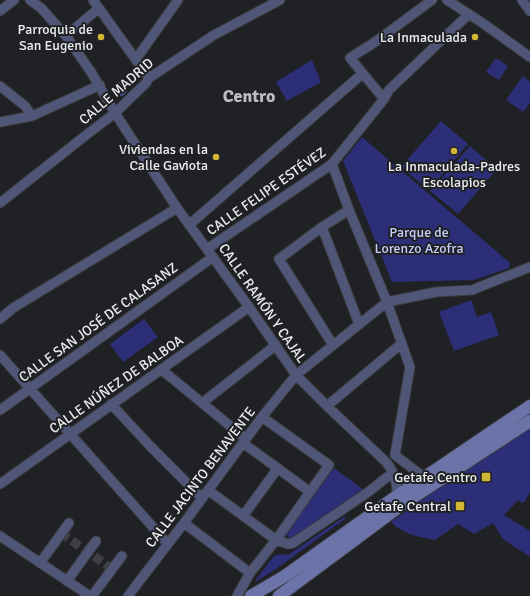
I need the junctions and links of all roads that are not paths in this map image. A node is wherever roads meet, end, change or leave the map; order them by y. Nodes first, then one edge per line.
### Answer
1 (14, 0) edge
2 (30, 0) edge
3 (93, 0) edge
4 (178, 0) edge
5 (280, 0) edge
6 (432, 0) edge
7 (446, 0) edge
8 (522, 0) edge
9 (99, 8) junction
10 (0, 11) edge
11 (530, 11) edge
12 (469, 14) junction
13 (66, 36) junction
14 (530, 57) edge
15 (136, 60) junction
16 (362, 74) junction
17 (149, 78) junction
18 (100, 85) junction
19 (0, 86) edge
20 (384, 99) junction
21 (115, 113) junction
22 (32, 116) junction
23 (0, 122) edge
24 (332, 164) junction
25 (0, 204) edge
26 (177, 208) junction
27 (349, 210) junction
28 (189, 225) junction
29 (322, 227) junction
30 (208, 249) junction
31 (213, 257) junction
32 (530, 267) edge
33 (386, 302) junction
34 (249, 307) junction
35 (0, 319) edge
36 (359, 324) junction
37 (401, 344) junction
38 (276, 345) junction
39 (333, 345) junction
40 (0, 355) edge
41 (162, 370) junction
42 (296, 375) junction
43 (30, 388) junction
44 (202, 403) junction
45 (112, 404) junction
46 (327, 406) junction
47 (530, 406) edge
48 (0, 410) edge
49 (262, 417) junction
50 (530, 421) edge
51 (69, 434) junction
52 (244, 441) junction
53 (395, 455) junction
54 (386, 462) junction
55 (278, 468) junction
56 (421, 475) dead end
57 (396, 478) junction
58 (0, 484) edge
59 (208, 490) junction
60 (310, 492) junction
61 (397, 496) junction
62 (202, 498) junction
63 (243, 516) junction
64 (68, 523) dead end
65 (184, 524) junction
66 (0, 536) edge
67 (276, 540) junction
68 (96, 541) dead end
69 (168, 544) junction
70 (122, 556) dead end
71 (40, 563) junction
72 (250, 573) junction
73 (67, 581) junction
74 (91, 596) edge
75 (128, 596) edge
76 (238, 596) edge
77 (251, 596) edge
78 (279, 596) edge

1 - 10 street
2 - 13 street, CALLE RAMÓN Y CAJAL
3 - 9 street
4 - 15 street
5 - 17 street, CALLE MADRID
6 - 16 street
7 - 12 street
8 - 11 street
9 - 13 street
9 - 15 street
12 - 14 street
12 - 20 street, CALLE FELIPE ESTÉVEZ
13 - 18 street, CALLE RAMÓN Y CAJAL
15 - 17 street
16 - 20 street
16 - 28 street
17 - 21 street, CALLE MADRID
18 - 21 street, CALLE RAMÓN Y CAJAL
18 - 22 street
19 - 22 street
20 - 24 street, CALLE FELIPE ESTÉVEZ
21 - 25 street, CALLE MADRID
21 - 26 street, CALLE RAMÓN Y CAJAL
22 - 23 street
24 - 27 street
24 - 30 street, CALLE FELIPE ESTÉVEZ
26 - 28 street, CALLE RAMÓN Y CAJAL
26 - 35 street
27 - 29 street
27 - 33 street
28 - 30 street, CALLE RAMÓN Y CAJAL
29 - 36 street
29 - 39 street
30 - 31 street, CALLE RAMÓN Y CAJAL
31 - 34 street, CALLE RAMÓN Y CAJAL
31 - 43 street, CALLE SAN JOSÉ DE CALASANZ
32 - 33 street
33 - 36 street, CALLE JACINTO BENAVENTE
33 - 37 street
34 - 38 street, CALLE RAMÓN Y CAJAL
34 - 41 street, CALLE NÚÑEZ DE BALBOA
36 - 39 street, CALLE JACINTO BENAVENTE
37 - 46 street
37 - 53 street
38 - 42 street, CALLE RAMÓN Y CAJAL
38 - 44 street
39 - 42 street, CALLE JACINTO BENAVENTE
40 - 43 street
41 - 44 street
41 - 45 street, CALLE NÚÑEZ DE BALBOA
42 - 46 street, CALLE RAMÓN Y CAJAL
42 - 49 street, CALLE JACINTO BENAVENTE
43 - 48 street, CALLE SAN JOSÉ DE CALASANZ
43 - 51 street
44 - 52 street
45 - 51 street, CALLE NÚÑEZ DE BALBOA
45 - 62 street
46 - 54 street, CALLE RAMÓN Y CAJAL
47 - 61 street
49 - 52 street, CALLE JACINTO BENAVENTE
49 - 60 street
50 - 78 street
51 - 58 street, CALLE NÚÑEZ DE BALBOA
51 - 69 street
52 - 55 street
52 - 59 street, CALLE JACINTO BENAVENTE
53 - 54 street
53 - 56 street
54 - 57 street, CALLE RAMÓN Y CAJAL
55 - 60 street
55 - 63 street
57 - 61 street, CALLE RAMÓN Y CAJAL
57 - 67 street
59 - 62 street, CALLE JACINTO BENAVENTE
59 - 63 street
60 - 67 street
61 - 77 street
62 - 65 street, CALLE JACINTO BENAVENTE
63 - 67 street
64 - 71 street
65 - 69 street, CALLE JACINTO BENAVENTE
65 - 72 street
66 - 71 street
67 - 72 street
68 - 73 street
69 - 75 street, CALLE JACINTO BENAVENTE
70 - 74 street
71 - 73 street
72 - 76 street
73 - 74 street

